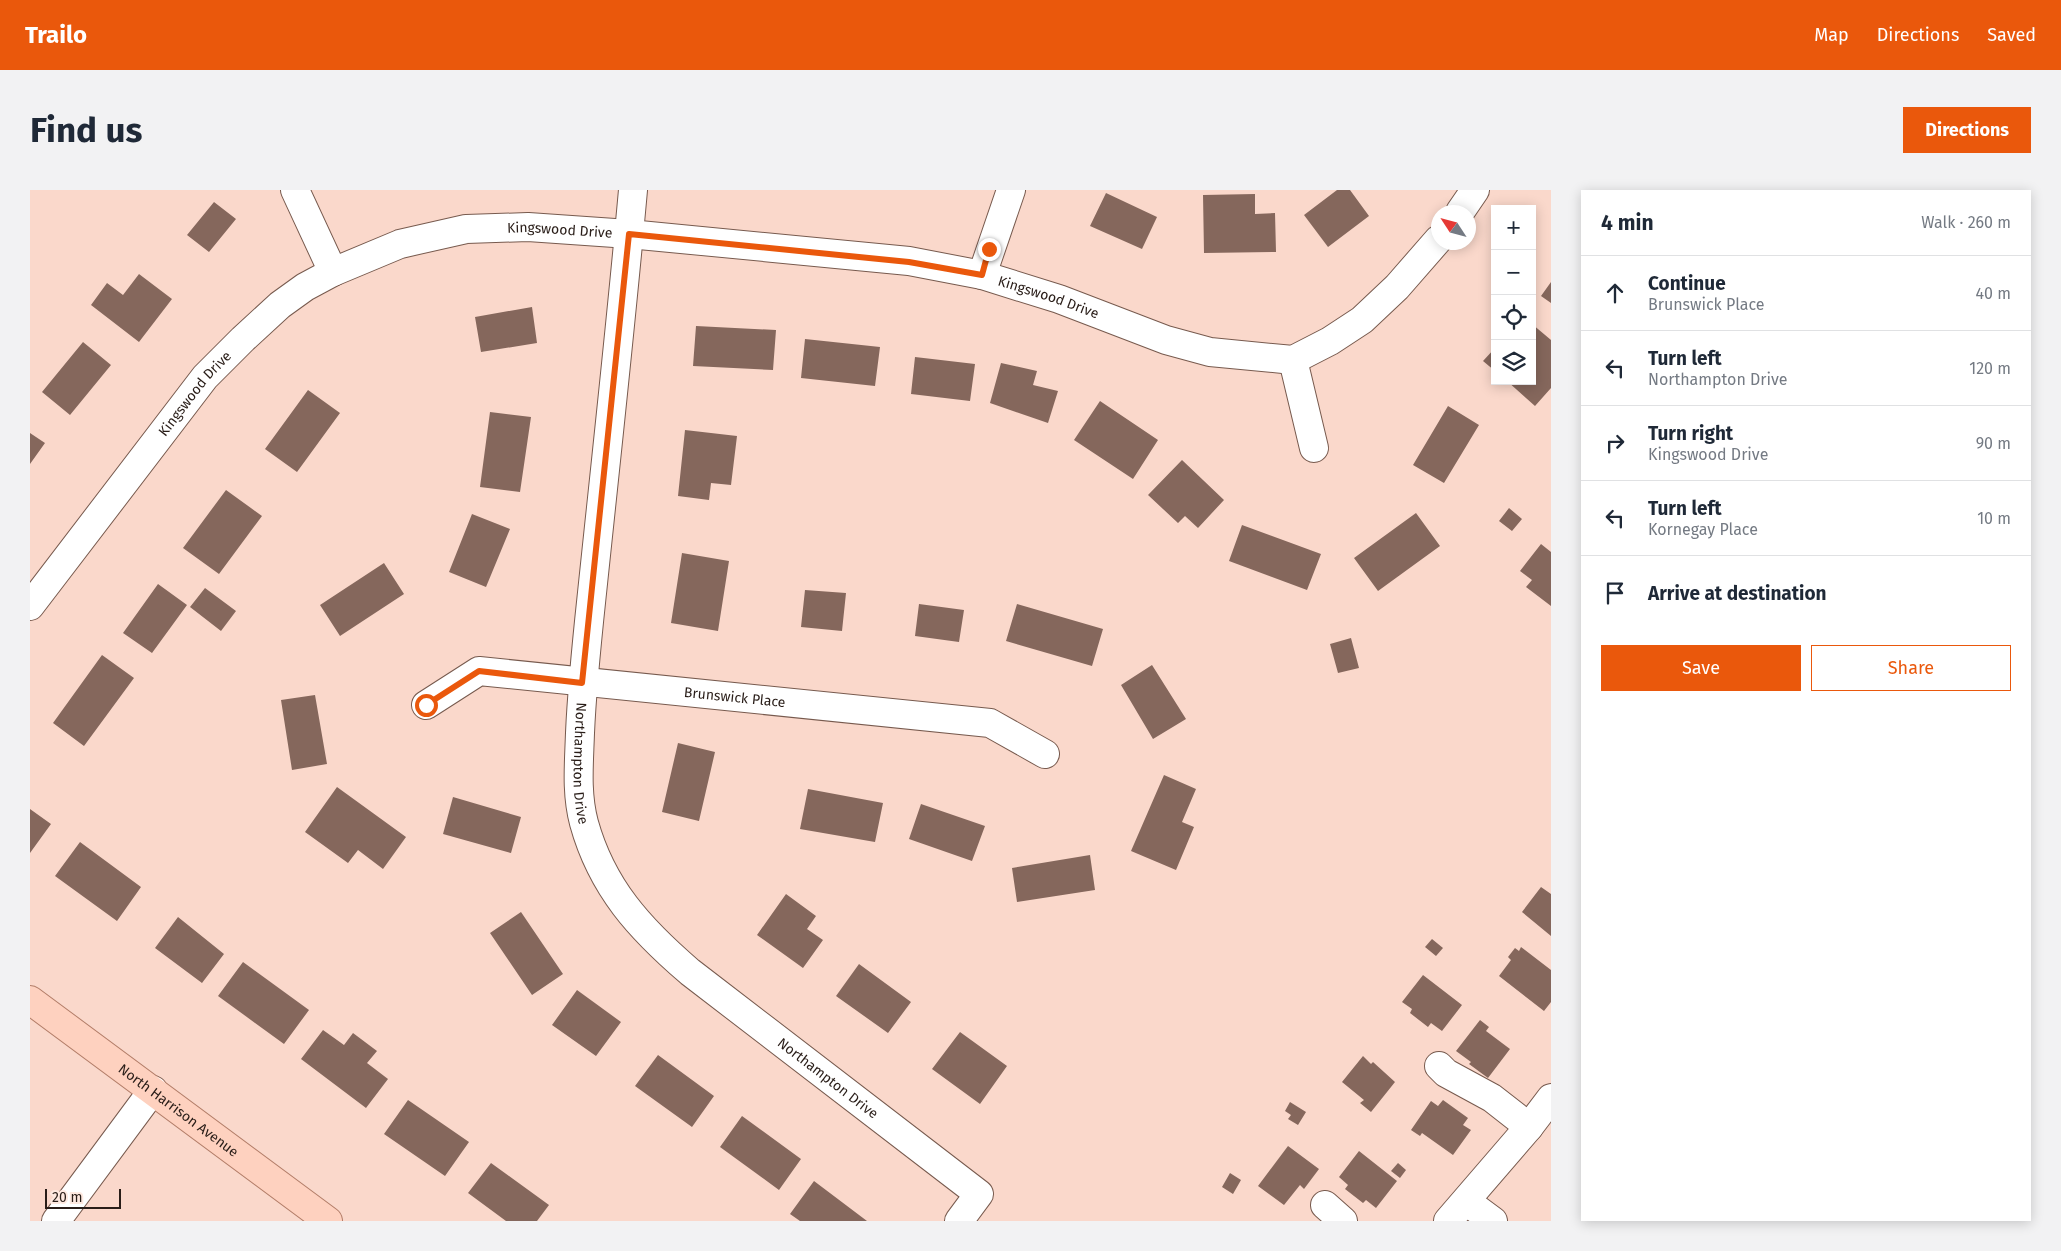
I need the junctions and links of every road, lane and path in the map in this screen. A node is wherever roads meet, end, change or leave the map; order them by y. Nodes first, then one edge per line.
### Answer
1 (294, 190) edge
2 (633, 190) edge
3 (1010, 190) edge
4 (1475, 190) edge
5 (1465, 205) edge
6 (629, 234) junction
7 (1431, 248) edge
8 (333, 272) junction
9 (982, 275) junction
10 (1293, 360) junction
11 (1314, 448) dead end
12 (30, 606) edge
13 (582, 683) junction
14 (426, 705) dead end
15 (1045, 754) dead end
16 (30, 1000) edge
17 (1439, 1066) dead end
18 (153, 1090) junction
19 (1551, 1098) edge
20 (1530, 1126) junction
21 (1457, 1211) edge
22 (56, 1221) edge
23 (328, 1221) edge
24 (959, 1221) edge
25 (1493, 1221) edge

1 - 8 street
2 - 6 street, Northampton Drive
3 - 9 street
4 - 5 street
6 - 8 street, Kingswood Drive
6 - 9 street, Kingswood Drive
6 - 13 street, Northampton Drive
7 - 10 street
8 - 12 street, Kingswood Drive
9 - 10 street, Kingswood Drive
10 - 11 street
13 - 14 street, Brunswick Place
13 - 15 street, Brunswick Place
13 - 24 street, Northampton Drive
16 - 18 main road, North Harrison Avenue
17 - 20 street
18 - 22 street
18 - 23 main road, North Harrison Avenue
19 - 20 street
20 - 21 street
21 - 25 street

